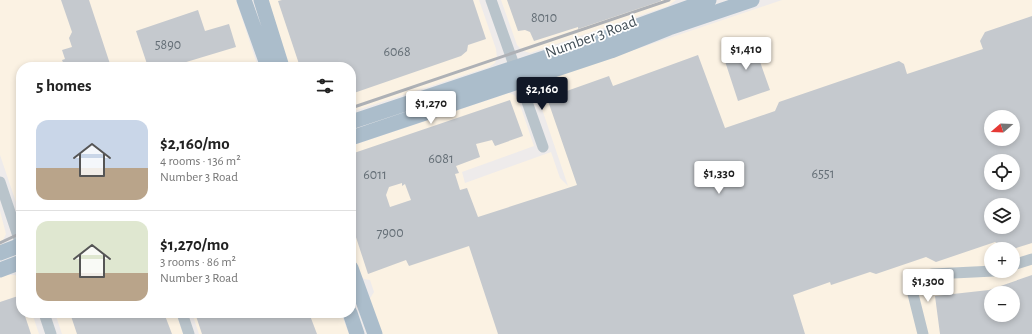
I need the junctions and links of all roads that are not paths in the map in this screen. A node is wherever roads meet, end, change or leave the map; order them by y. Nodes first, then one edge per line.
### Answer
1 (244, 0) edge
2 (261, 0) edge
3 (491, 0) edge
4 (709, 0) edge
5 (752, 0) edge
6 (266, 62) edge
7 (280, 62) edge
8 (515, 67) junction
9 (520, 82) junction
10 (356, 120) edge
11 (356, 136) edge
12 (543, 147) dead end
13 (0, 182) edge
14 (16, 230) edge
15 (16, 247) edge
16 (0, 253) edge
17 (1032, 259) edge
18 (1020, 263) edge
19 (16, 264) edge
20 (0, 270) edge
21 (984, 272) edge
22 (356, 282) edge
23 (46, 318) edge
24 (184, 318) edge
25 (352, 318) edge
26 (51, 334) edge
27 (189, 334) edge
28 (357, 334) edge
29 (375, 334) edge
30 (924, 334) edge

1 - 6 main road
2 - 7 main road
3 - 8 street
4 - 8 main road, Number 3 Road
5 - 9 main road, Number 3 Road
8 - 9 street
8 - 10 main road, Number 3 Road
9 - 11 main road, Number 3 Road
9 - 12 street
13 - 14 street
15 - 16 main road
17 - 18 street
19 - 20 main road
21 - 30 street
22 - 29 main road
23 - 26 street
24 - 27 street
25 - 28 main road

